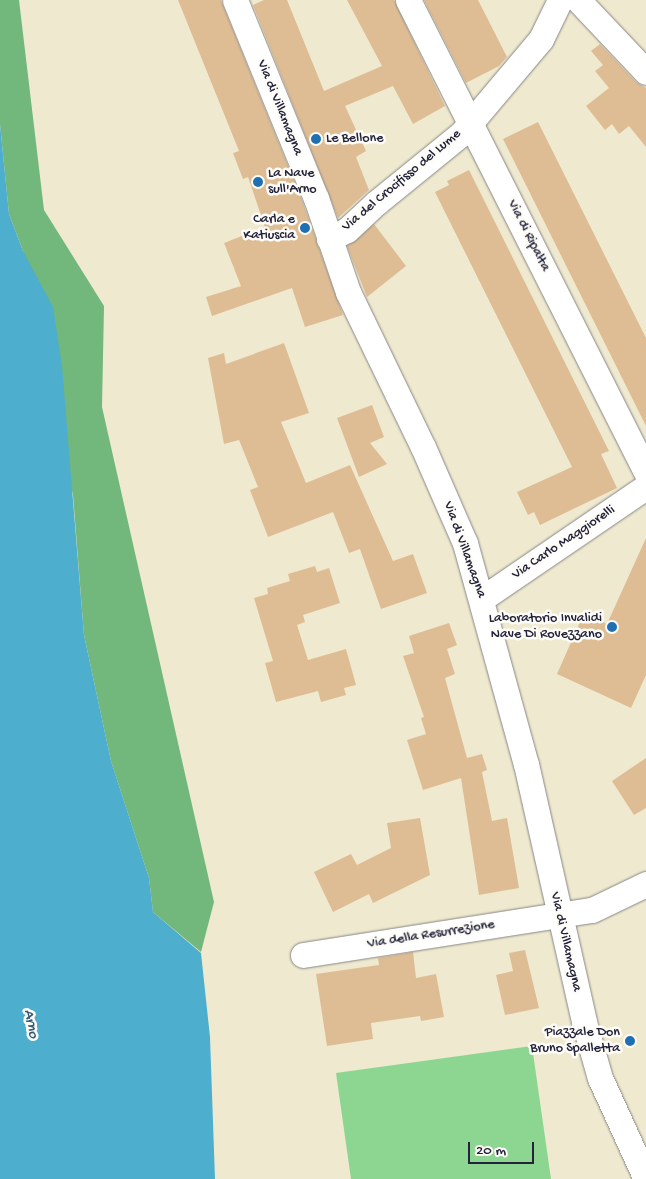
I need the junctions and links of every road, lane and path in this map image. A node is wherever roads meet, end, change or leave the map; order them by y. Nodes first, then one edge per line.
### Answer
1 (235, 0) edge
2 (408, 0) edge
3 (560, 0) edge
4 (578, 0) edge
5 (646, 72) edge
6 (470, 123) junction
7 (329, 239) junction
8 (646, 472) edge
9 (646, 487) edge
10 (482, 598) junction
11 (646, 884) edge
12 (558, 914) junction
13 (303, 955) dead end
14 (646, 1179) edge

1 - 7 street, Via di Villamagna
2 - 6 street, Via di Ripalta
3 - 6 street, Via del Crocifisso del Lume
4 - 5 street
6 - 7 street, Via del Crocifisso del Lume
6 - 8 street, Via di Ripalta
7 - 10 street, Via di Villamagna
9 - 10 street, Via Carlo Maggiorelli
10 - 12 street, Via di Villamagna
11 - 12 street, Via della Resurrezione
12 - 13 street, Via della Resurrezione
12 - 14 street, Via di Villamagna

